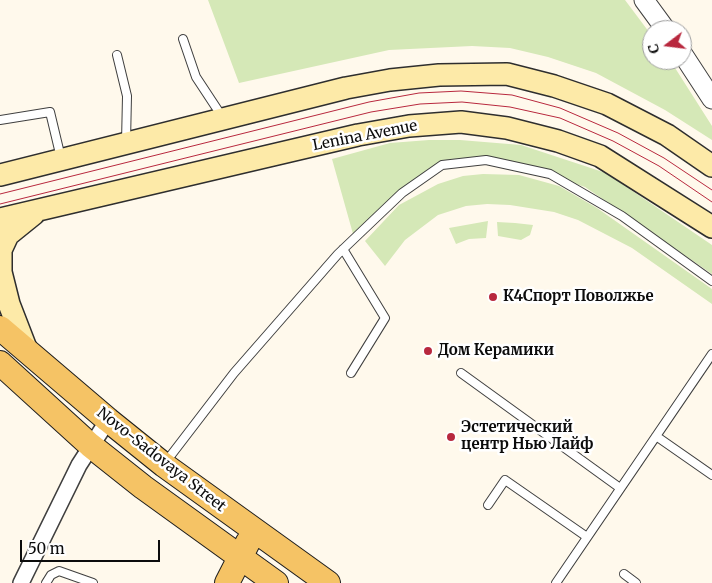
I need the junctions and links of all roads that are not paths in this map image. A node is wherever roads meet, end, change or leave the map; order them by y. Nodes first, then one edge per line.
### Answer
1 (644, 0) edge
2 (659, 20) edge
3 (183, 40) dead end
4 (117, 55) dead end
5 (692, 68) edge
6 (712, 99) edge
7 (224, 119) junction
8 (0, 120) edge
9 (126, 143) junction
10 (62, 159) junction
11 (712, 166) edge
12 (0, 175) edge
13 (39, 211) junction
14 (0, 219) edge
15 (712, 227) edge
16 (344, 249) junction
17 (712, 281) edge
18 (0, 328) edge
19 (26, 348) junction
20 (712, 354) edge
21 (0, 362) edge
22 (351, 372) dead end
23 (461, 373) dead end
24 (108, 420) junction
25 (656, 436) junction
26 (90, 445) junction
27 (164, 465) junction
28 (712, 476) edge
29 (620, 488) junction
30 (488, 505) dead end
31 (254, 531) junction
32 (587, 537) junction
33 (240, 556) junction
34 (624, 574) dead end
35 (21, 583) edge
36 (46, 583) edge
37 (93, 583) edge
38 (227, 583) edge
39 (276, 583) edge
40 (328, 583) edge
41 (556, 583) edge
42 (636, 583) edge

1 - 2 street
3 - 7 lane
4 - 9 lane
5 - 6 street
7 - 9 main road
7 - 11 main road
8 - 10 lane
9 - 10 main road
10 - 12 main road
13 - 14 main road, Lenina Avenue
13 - 15 main road, Lenina Avenue
13 - 19 main road
16 - 17 lane
16 - 22 lane
16 - 27 lane
18 - 19 main road, Novo-Sadovaya Street
19 - 24 main road, Novo-Sadovaya Street
20 - 25 lane
21 - 26 main road, Novo-Sadovaya Street
23 - 29 lane
24 - 26 street
24 - 27 main road, Novo-Sadovaya Street
25 - 28 lane
25 - 29 lane
26 - 33 main road, Novo-Sadovaya Street
26 - 35 street
27 - 31 main road, Novo-Sadovaya Street
29 - 32 lane
30 - 32 lane
31 - 33 main road
31 - 40 main road, Novo-Sadovaya Street
32 - 41 lane
33 - 38 main road
33 - 39 main road, Novo-Sadovaya Street
34 - 42 lane
36 - 37 lane

